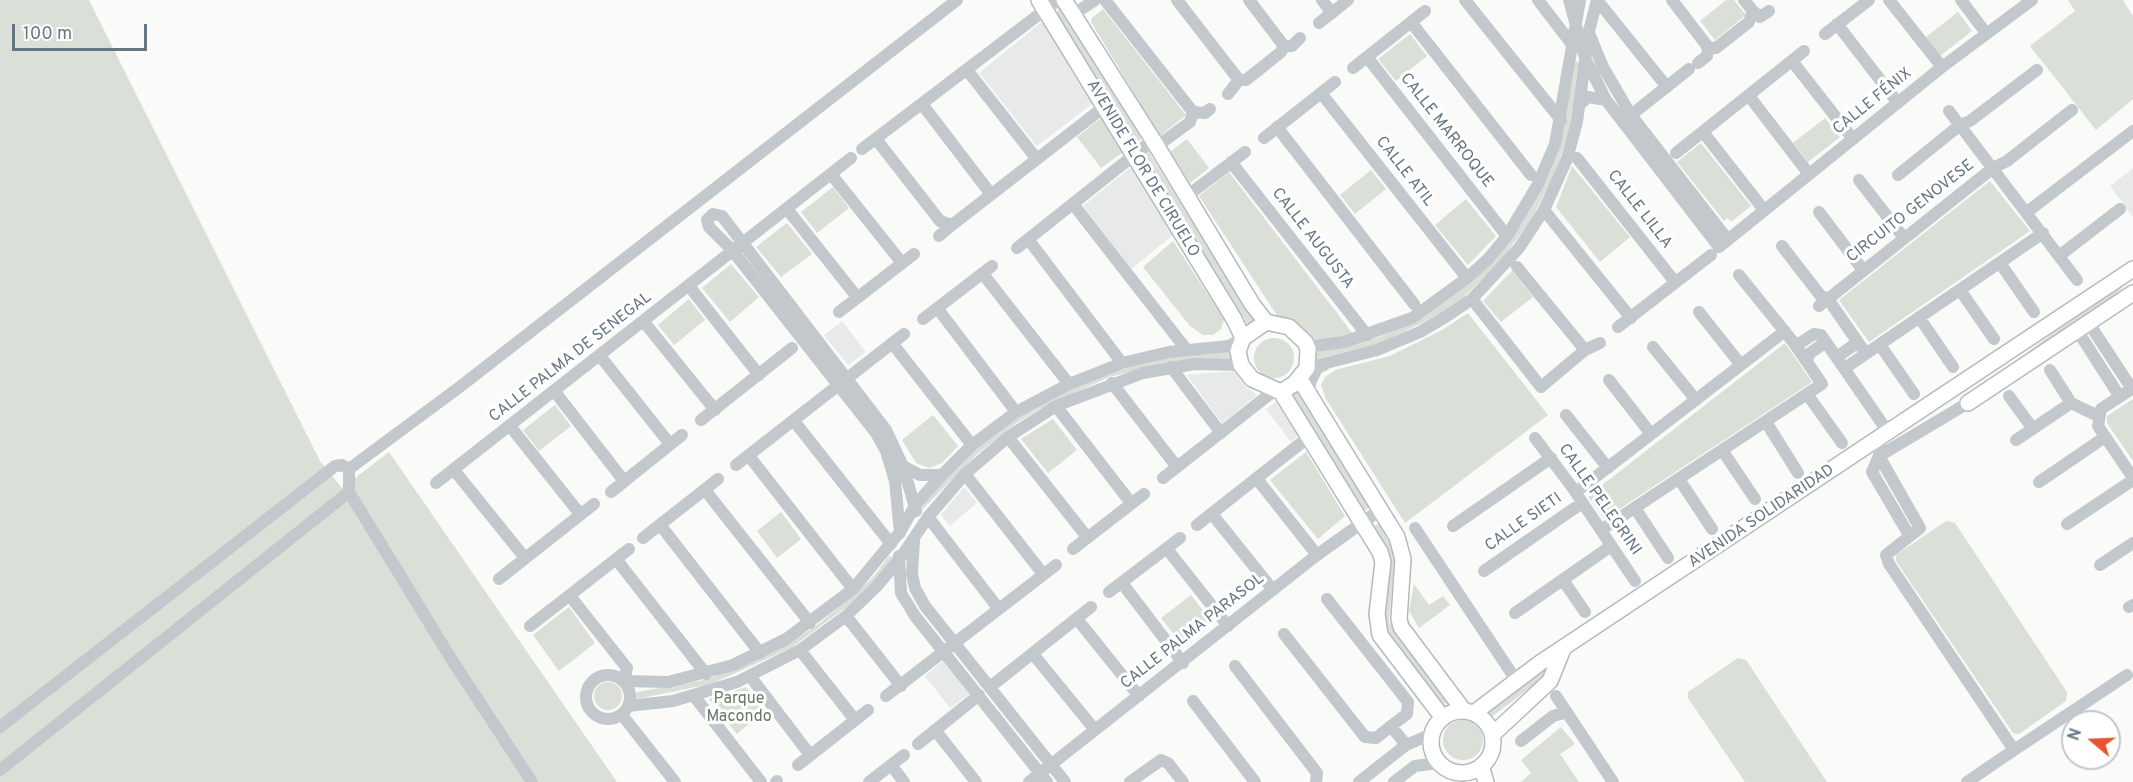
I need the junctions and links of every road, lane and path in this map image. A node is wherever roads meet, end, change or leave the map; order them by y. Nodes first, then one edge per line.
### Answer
1 (957, 0) edge
2 (1058, 0) edge
3 (1064, 0) edge
4 (1095, 0) edge
5 (1105, 0) edge
6 (1177, 0) edge
7 (1249, 0) edge
8 (1322, 0) edge
9 (1348, 0) edge
10 (1465, 0) edge
11 (1538, 0) edge
12 (1569, 0) edge
13 (1581, 0) edge
14 (1597, 0) edge
15 (1672, 0) edge
16 (1744, 0) edge
17 (1869, 0) edge
18 (1889, 0) edge
19 (1961, 0) edge
20 (2031, 0) edge
21 (1042, 4) edge
22 (1425, 11) dead end
23 (1753, 11) junction
24 (1769, 11) dead end
25 (1332, 13) junction
26 (1074, 14) junction
27 (1575, 21) junction
28 (1411, 22) junction
29 (1319, 23) dead end
30 (1837, 24) junction
31 (1588, 31) junction
32 (1986, 33) junction
33 (1825, 34) dead end
34 (1300, 38) dead end
35 (1571, 43) junction
36 (1284, 46) junction
37 (1708, 47) junction
38 (1804, 51) dead end
39 (1367, 57) junction
40 (1585, 58) junction
41 (1792, 61) junction
42 (1942, 67) junction
43 (1353, 68) dead end
44 (967, 70) junction
45 (2037, 70) dead end
46 (1239, 80) junction
47 (1335, 82) dead end
48 (1667, 87) junction
49 (1321, 93) junction
50 (1228, 94) dead end
51 (1749, 96) junction
52 (1606, 100) junction
53 (1898, 103) junction
54 (922, 104) junction
55 (1579, 105) junction
56 (1104, 107) junction
57 (1210, 109) dead end
58 (2072, 110) dead end
59 (1949, 111) dead end
60 (1193, 112) junction
61 (1626, 118) junction
62 (1561, 120) junction
63 (1960, 125) junction
64 (1277, 127) junction
65 (2133, 131) edge
66 (1703, 132) junction
67 (1264, 138) dead end
68 (876, 139) junction
69 (1853, 139) junction
70 (1155, 144) junction
71 (862, 150) dead end
72 (1245, 152) dead end
73 (1676, 153) dead end
74 (1134, 156) junction
75 (851, 158) dead end
76 (1036, 158) junction
77 (1577, 158) dead end
78 (1231, 162) junction
79 (1992, 168) junction
80 (831, 174) junction
81 (1809, 174) junction
82 (1531, 175) dead end
83 (1898, 175) dead end
84 (1859, 180) dead end
85 (990, 193) junction
86 (1186, 196) junction
87 (1073, 204) junction
88 (692, 207) junction
89 (787, 208) junction
90 (2120, 209) dead end
91 (1544, 210) junction
92 (1764, 210) junction
93 (1819, 212) dead end
94 (2027, 212) junction
95 (952, 225) junction
96 (2043, 233) junction
97 (939, 236) dead end
98 (1507, 236) junction
99 (1904, 238) junction
100 (1028, 239) junction
101 (1724, 243) junction
102 (1782, 246) dead end
103 (737, 247) junction
104 (1017, 248) dead end
105 (914, 254) dead end
106 (2059, 256) junction
107 (902, 263) junction
108 (2000, 263) junction
109 (1517, 267) dead end
110 (2133, 269) edge
111 (1863, 270) junction
112 (1464, 275) junction
113 (1739, 275) dead end
114 (2077, 280) dead end
115 (1675, 282) junction
116 (689, 286) junction
117 (1960, 290) junction
118 (2133, 293) edge
119 (857, 297) junction
120 (1824, 302) junction
121 (1475, 303) junction
122 (1414, 304) dead end
123 (938, 309) junction
124 (839, 312) dead end
125 (1699, 312) dead end
126 (2034, 312) dead end
127 (1919, 317) junction
128 (1631, 318) junction
129 (923, 319) dead end
130 (644, 322) junction
131 (1266, 322) junction
132 (2083, 326) junction
133 (1618, 327) dead end
134 (1785, 331) junction
135 (904, 334) dead end
136 (1366, 335) junction
137 (1243, 338) junction
138 (1994, 339) dead end
139 (1305, 342) junction
140 (1826, 342) junction
141 (1858, 342) junction
142 (892, 343) junction
143 (1600, 343) dead end
144 (1880, 345) junction
145 (1653, 347) dead end
146 (792, 348) dead end
147 (1186, 350) junction
148 (1586, 350) junction
149 (1803, 350) junction
150 (1866, 354) junction
151 (600, 356) junction
152 (1837, 357) junction
153 (1122, 363) junction
154 (1327, 363) junction
155 (1241, 364) junction
156 (1741, 365) junction
157 (2024, 365) junction
158 (1171, 367) junction
159 (1953, 367) dead end
160 (1845, 368) junction
161 (2050, 370) dead end
162 (1303, 373) junction
163 (759, 375) junction
164 (849, 378) junction
165 (1609, 380) dead end
166 (1112, 383) junction
167 (1960, 383) junction
168 (1069, 384) junction
169 (838, 386) junction
170 (2133, 389) edge
171 (1278, 391) junction
172 (555, 392) junction
173 (1807, 394) junction
174 (1914, 394) dead end
175 (2009, 396) dead end
176 (1310, 397) junction
177 (2120, 397) junction
178 (1696, 399) junction
179 (1968, 403) joint
180 (2071, 403) junction
181 (1056, 406) junction
182 (715, 410) junction
183 (1016, 412) junction
184 (1566, 415) dead end
185 (2098, 416) junction
186 (701, 420) dead end
187 (794, 421) junction
188 (1766, 422) junction
189 (510, 426) junction
190 (2032, 429) junction
191 (1221, 433) junction
192 (1651, 434) junction
193 (1884, 434) junction
194 (682, 435) dead end
195 (1310, 436) junction
196 (1008, 437) junction
197 (2105, 437) junction
198 (1535, 438) dead end
199 (2016, 440) dead end
200 (1842, 443) dead end
201 (670, 444) junction
202 (972, 445) junction
203 (1722, 450) junction
204 (749, 456) junction
205 (1879, 456) junction
206 (1551, 458) junction
207 (736, 465) dead end
208 (903, 466) junction
209 (1177, 466) junction
210 (1608, 468) junction
211 (349, 469) junction
212 (454, 470) junction
213 (1798, 473) dead end
214 (965, 474) junction
215 (942, 475) junction
216 (1164, 478) dead end
217 (718, 479) dead end
218 (1257, 479) junction
219 (1679, 479) junction
220 (2133, 479) edge
221 (624, 481) junction
222 (2039, 482) dead end
223 (436, 483) dead end
224 (705, 490) junction
225 (349, 492) junction
226 (610, 492) dead end
227 (1144, 494) dead end
228 (1579, 497) junction
229 (1755, 499) dead end
230 (1131, 503) junction
231 (594, 504) dead end
232 (916, 504) junction
233 (1635, 508) junction
234 (1380, 510) junction
235 (580, 514) junction
236 (1212, 514) junction
237 (928, 517) junction
238 (1363, 524) junction
239 (2067, 524) dead end
240 (1197, 525) dead end
241 (661, 526) junction
242 (1453, 526) dead end
243 (1415, 528) dead end
244 (1712, 529) dead end
245 (1601, 530) junction
246 (900, 532) junction
247 (915, 534) junction
248 (1088, 537) junction
249 (643, 538) dead end
250 (1180, 538) dead end
251 (2133, 543) edge
252 (891, 544) junction
253 (1611, 546) junction
254 (629, 549) dead end
255 (1073, 549) dead end
256 (1167, 549) junction
257 (1317, 555) junction
258 (525, 558) junction
259 (1668, 558) dead end
260 (616, 559) junction
261 (899, 560) junction
262 (1056, 565) dead end
263 (2100, 565) dead end
264 (1484, 571) dead end
265 (1043, 574) junction
266 (499, 579) dead end
267 (1563, 580) junction
268 (1635, 581) dead end
269 (1122, 583) junction
270 (876, 587) junction
271 (853, 590) junction
272 (1272, 590) junction
273 (1109, 592) dead end
274 (901, 593) junction
275 (570, 596) junction
276 (1327, 599) dead end
277 (1091, 607) dead end
278 (998, 608) junction
279 (1585, 612) dead end
280 (1515, 613) dead end
281 (846, 616) junction
282 (1077, 619) junction
283 (810, 623) junction
284 (530, 626) dead end
285 (1228, 626) junction
286 (1284, 634) dead end
287 (954, 643) junction
288 (1563, 649) junction
289 (800, 650) junction
290 (943, 651) junction
291 (760, 653) junction
292 (1033, 654) junction
293 (1183, 663) junction
294 (1235, 666) dead end
295 (706, 674) junction
296 (2127, 675) dead end
297 (750, 676) junction
298 (1516, 680) junction
299 (624, 681) junction
300 (900, 686) junction
301 (984, 691) junction
302 (694, 696) junction
303 (886, 696) dead end
304 (1139, 696) junction
305 (1556, 696) dead end
306 (1193, 701) dead end
307 (625, 710) junction
308 (868, 710) dead end
309 (1469, 712) junction
310 (1567, 712) junction
311 (1443, 717) junction
312 (855, 720) junction
313 (0, 727) edge
314 (935, 730) junction
315 (1095, 730) junction
316 (1432, 734) junction
317 (1492, 735) junction
318 (1398, 736) junction
319 (1521, 741) dead end
320 (918, 744) dead end
321 (2014, 750) junction
322 (810, 755) junction
323 (904, 755) dead end
324 (798, 765) dead end
325 (891, 765) junction
326 (1481, 766) junction
327 (0, 770) edge
328 (1449, 772) edge
329 (1046, 774) edge
330 (532, 782) edge
331 (675, 782) edge
332 (761, 782) edge
333 (869, 782) edge
334 (904, 782) edge
335 (976, 782) edge
336 (1029, 782) edge
337 (1065, 782) edge
338 (1130, 782) edge
339 (1183, 782) edge
340 (1255, 782) edge
341 (1316, 782) edge
342 (1359, 782) edge
343 (1394, 782) edge
344 (1486, 782) edge
345 (1613, 782) edge
346 (1967, 782) edge

1 - 88 street
2 - 21 street
3 - 26 main road, AVENIDE FLOR DE CIRUELO
4 - 26 street
5 - 60 street
6 - 46 street
7 - 36 street
8 - 25 street
9 - 25 street
10 - 62 street
11 - 35 street
12 - 27 street
13 - 27 street
13 - 31 street
14 - 31 street
14 - 48 street
15 - 37 street
16 - 23 street
17 - 30 street
18 - 42 street
19 - 32 street
20 - 32 street, CALLE FÉNIX
21 - 44 street
21 - 56 main road, AVENIDE FLOR DE CIRUELO
22 - 28 street
23 - 24 street
23 - 37 street
25 - 29 street
26 - 70 main road, AVENIDE FLOR DE CIRUELO
27 - 35 street
27 - 40 street
28 - 39 street
28 - 82 street
30 - 33 street
30 - 53 street
31 - 40 street
31 - 61 street
32 - 42 street, CALLE FÉNIX
34 - 36 street
35 - 62 street
36 - 46 street
37 - 48 street
38 - 41 street
39 - 43 street
39 - 98 street, CALLE MARROQUE
40 - 52 street
40 - 55 street
41 - 51 street
41 - 69 street
42 - 53 street, CALLE FÉNIX
44 - 54 street
44 - 76 street
45 - 63 street
46 - 50 street
47 - 49 street
48 - 61 street
49 - 64 street
49 - 112 street, CALLE ATIL
51 - 66 street
51 - 81 street
52 - 55 street
52 - 61 street
53 - 69 street, CALLE FÉNIX
54 - 68 street
54 - 85 street
55 - 91 street
56 - 74 main road, AVENIDE FLOR DE CIRUELO
56 - 76 street
57 - 60 street
58 - 79 street
59 - 63 street
60 - 70 street
61 - 101 street
62 - 98 street
63 - 79 street
63 - 83 street
64 - 67 street
64 - 122 street
65 - 94 street
66 - 73 street
66 - 92 street
68 - 71 street
68 - 95 street
69 - 81 street, CALLE FÉNIX
70 - 74 street
70 - 86 main road, AVENIDE FLOR DE CIRUELO
72 - 78 street
74 - 87 street
74 - 137 main road, AVENIDE FLOR DE CIRUELO
75 - 80 street, CALLE PALMA DE SENEGAL
76 - 85 street
77 - 115 street, CALLE LILLA
78 - 86 street
78 - 136 street, CALLE AUGUSTA
79 - 94 street, CIRCUITO GENOVESE
79 - 99 street, CIRCUITO GENOVESE
80 - 89 street, CALLE PALMA DE SENEGAL
80 - 107 street
81 - 92 street, CALLE FÉNIX
84 - 99 street
85 - 95 street
86 - 131 main road, AVENIDE FLOR DE CIRUELO
87 - 100 street
87 - 147 street
88 - 103 street
88 - 211 street
89 - 103 street, CALLE PALMA DE SENEGAL
89 - 119 street
90 - 106 street
91 - 121 street
91 - 128 street
92 - 101 street, CALLE FÉNIX
93 - 111 street
94 - 96 street, CIRCUITO GENOVESE
95 - 97 street
96 - 106 street, CIRCUITO GENOVESE
96 - 108 street
98 - 112 street
99 - 111 street, CIRCUITO GENOVESE
100 - 104 street
100 - 153 street
101 - 115 street
102 - 120 street
103 - 116 street, CALLE PALMA DE SENEGAL
103 - 164 street
103 - 169 street
105 - 107 street
106 - 114 street, CIRCUITO GENOVESE
107 - 119 street
108 - 117 street
108 - 126 street
109 - 148 street
110 - 167 main road, AVENIDA SOLIDARIDAD
111 - 120 street, CIRCUITO GENOVESE
112 - 136 street
113 - 134 street
115 - 128 street
116 - 130 street, CALLE PALMA DE SENEGAL
116 - 163 street
117 - 127 street
117 - 138 street
118 - 132 main road
119 - 124 street
120 - 141 street
121 - 148 street
121 - 154 street
123 - 129 street
123 - 168 street
123 - 183 street
125 - 156 street
127 - 144 street
127 - 159 street
128 - 133 street
130 - 151 street, CALLE PALMA DE SENEGAL
130 - 182 street
131 - 137 main road
131 - 139 main road
132 - 157 main road
132 - 170 street
132 - 177 street
134 - 149 street
134 - 156 street
135 - 142 street
136 - 139 street
137 - 147 street
137 - 155 main road
139 - 162 main road
140 - 149 street
140 - 149 street
140 - 152 street
141 - 150 street
141 - 152 street
142 - 164 street
142 - 202 street
143 - 148 street
144 - 150 street
144 - 174 street
145 - 178 street
146 - 163 street
147 - 153 street
149 - 173 street
150 - 160 street
151 - 172 street, CALLE PALMA DE SENEGAL
151 - 201 street
152 - 160 street
152 - 160 street
152 - 193 street
153 - 168 street
154 - 162 street
154 - 176 street
155 - 158 street
155 - 171 main road
156 - 178 street
157 - 167 main road, AVENIDA SOLIDARIDAD
157 - 179 main road
158 - 166 street
158 - 191 street
161 - 180 street
162 - 171 main road
162 - 176 main road
163 - 182 street
164 - 169 street
164 - 208 street
165 - 192 street
166 - 181 street
166 - 209 street
167 - 193 main road, AVENIDA SOLIDARIDAD
168 - 183 street
169 - 187 street
169 - 246 street
170 - 177 street
171 - 191 street
171 - 195 main road
172 - 189 street, CALLE PALMA DE SENEGAL
172 - 221 street
173 - 188 street
173 - 200 street
175 - 190 street
176 - 234 main road
177 - 185 street
178 - 192 street
179 - 205 street
180 - 185 street
180 - 190 street
181 - 196 street
181 - 230 street
182 - 186 street
183 - 202 street
184 - 210 street
185 - 197 street
187 - 204 street
187 - 252 street
188 - 203 street
188 - 213 street
189 - 212 street, CALLE PALMA DE SENEGAL
189 - 235 street
190 - 199 street
191 - 209 street
192 - 210 street
193 - 205 street
193 - 288 main road, AVENIDA SOLIDARIDAD
194 - 201 street
195 - 218 street
195 - 238 main road
196 - 214 street
196 - 248 street
197 - 220 street
197 - 222 street
198 - 206 street, CALLE PELEGRINI
201 - 221 street
202 - 215 street
203 - 219 street
203 - 229 street
204 - 207 street
204 - 271 street
205 - 321 street
206 - 228 street, CALLE PELEGRINI
206 - 242 street
208 - 215 street
208 - 232 street
209 - 216 street
210 - 228 street
211 - 225 street
211 - 313 street
212 - 223 street, CALLE PALMA DE SENEGAL
212 - 258 street
214 - 237 street
214 - 265 street
215 - 232 street
217 - 224 street
218 - 236 street
218 - 257 street
219 - 233 street
219 - 244 street
220 - 239 street
221 - 226 street
224 - 241 street
224 - 283 street
225 - 327 street
225 - 330 street
227 - 230 street
228 - 245 street, CALLE PELEGRINI
228 - 264 street, CALLE SIETI
230 - 248 street
231 - 235 street
232 - 246 street
232 - 247 street
233 - 245 street
233 - 259 street
234 - 238 street, CALLE PALMA PARASOL
234 - 309 main road
235 - 258 street
236 - 240 street
236 - 272 street
237 - 247 street
237 - 278 street
238 - 257 street, CALLE PALMA PARASOL
238 - 311 main road
241 - 249 street
241 - 291 street
243 - 298 street
245 - 253 street, CALLE PELEGRINI
246 - 252 street
246 - 261 street
247 - 261 street
247 - 287 street
248 - 255 street
250 - 256 street
251 - 263 street
252 - 271 street
253 - 267 street
253 - 268 street, CALLE PELEGRINI
254 - 260 street
256 - 269 street
256 - 285 street
257 - 272 street, CALLE PALMA PARASOL
258 - 266 street
260 - 275 street
260 - 295 street
261 - 270 street
261 - 274 street
262 - 265 street
265 - 278 street
267 - 279 street
267 - 280 street
269 - 273 street
269 - 293 street
270 - 274 street
270 - 281 street
271 - 283 street
272 - 285 street, CALLE PALMA PARASOL
274 - 290 street
275 - 284 street
275 - 299 street
276 - 318 street
277 - 282 street
278 - 287 street
281 - 289 street
281 - 300 street
282 - 292 street
282 - 304 street
283 - 291 street
285 - 293 street, CALLE PALMA PARASOL
286 - 318 street
287 - 290 street
287 - 301 street
288 - 298 main road, AVENIDA SOLIDARIDAD
288 - 317 main road
289 - 297 street
289 - 312 street
290 - 300 street
290 - 301 street
291 - 295 street
292 - 301 street
292 - 315 street
293 - 304 street, CALLE PALMA PARASOL
294 - 341 street
295 - 299 street
296 - 321 street
297 - 302 street
297 - 322 street
298 - 309 main road, AVENIDA SOLIDARIDAD
299 - 307 street
299 - 307 street
300 - 303 street
301 - 314 street
301 - 329 street
302 - 307 street
302 - 332 street
304 - 315 street, CALLE PALMA PARASOL
305 - 310 street
306 - 340 street
307 - 331 street
308 - 312 street
309 - 311 main road
309 - 317 main road
310 - 319 street
310 - 345 street
311 - 316 main road
312 - 322 street
314 - 320 street
314 - 335 street
315 - 329 street, CALLE PALMA PARASOL
316 - 318 street
316 - 328 main road
317 - 326 main road
318 - 342 street
321 - 346 street
322 - 324 street
323 - 325 street
325 - 333 street
325 - 334 street
326 - 328 main road
326 - 344 main road
328 - 343 street
329 - 336 street, CALLE PALMA PARASOL
329 - 337 street
338 - 339 street

